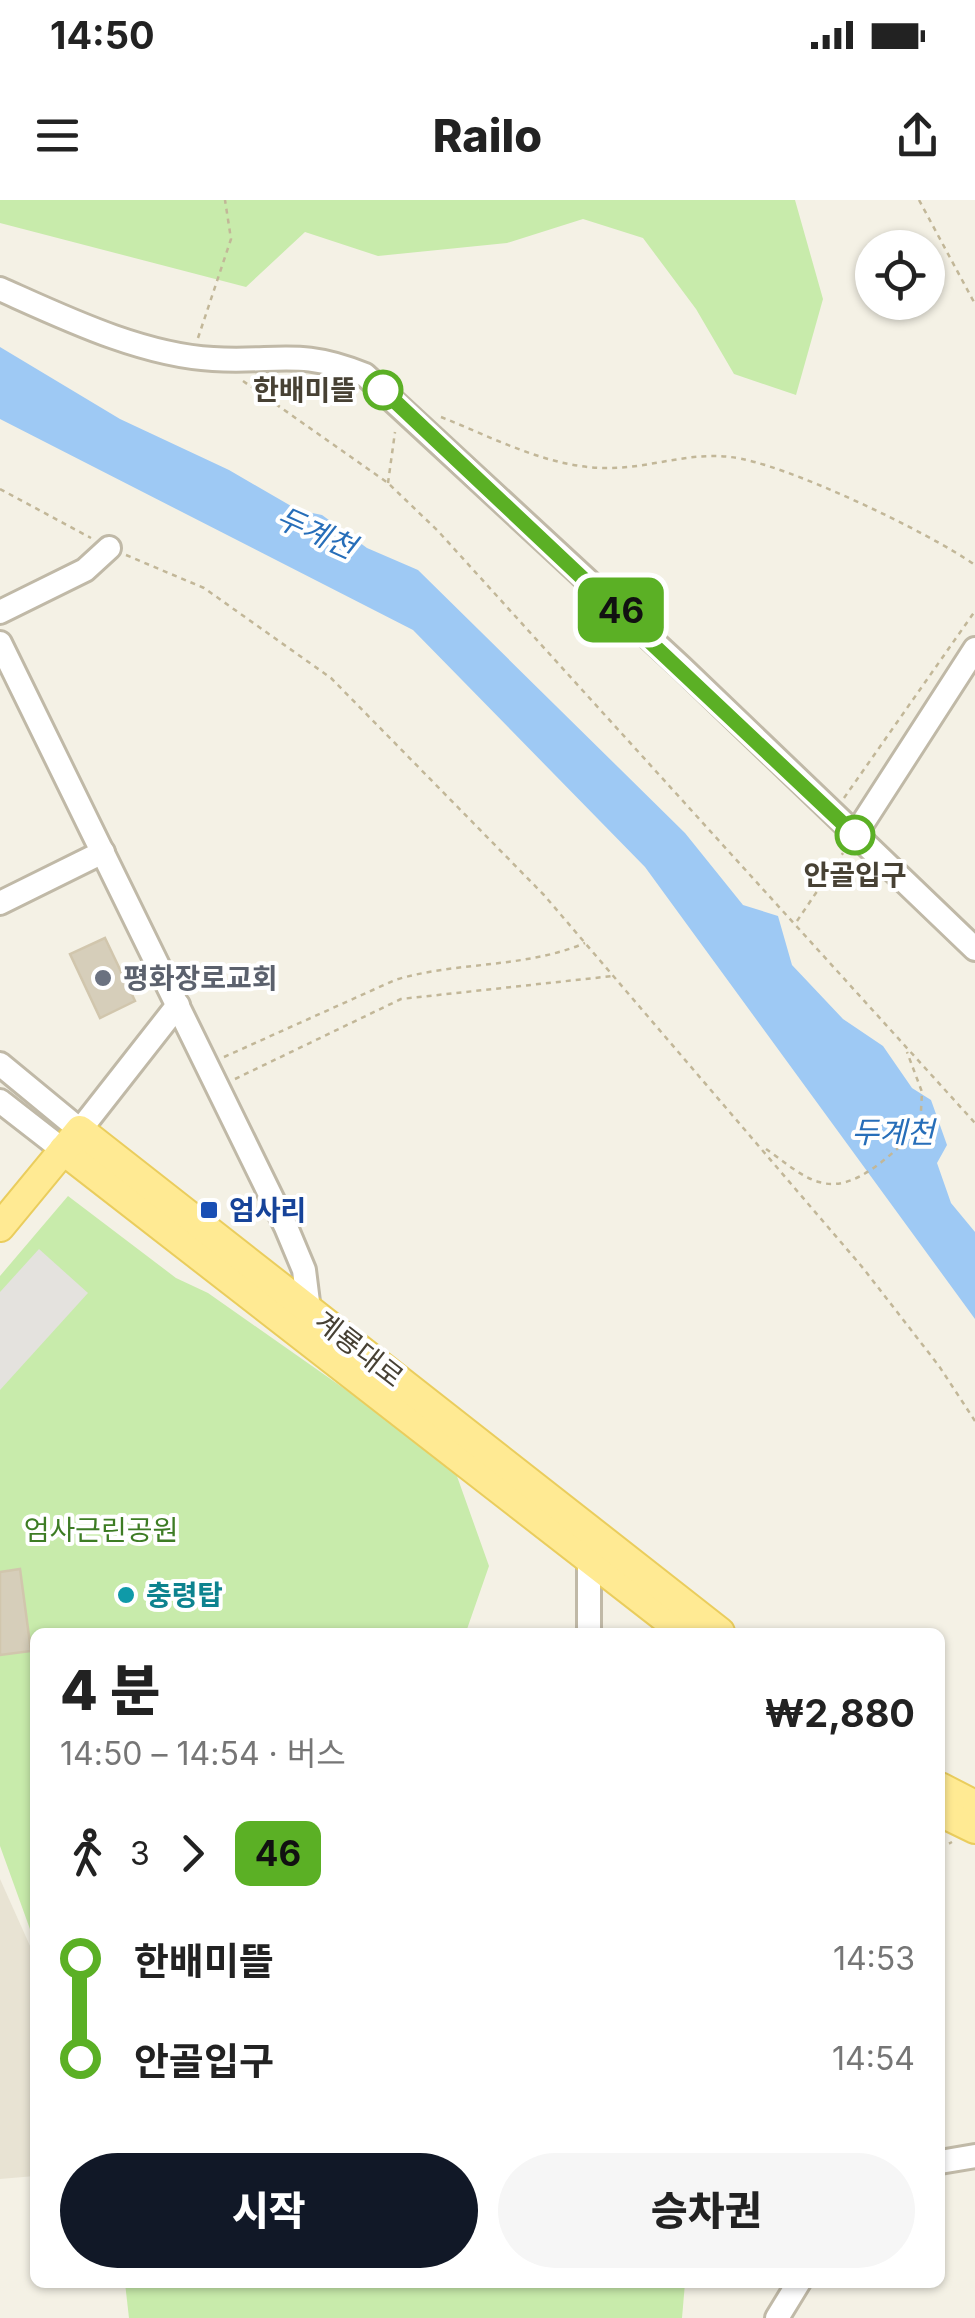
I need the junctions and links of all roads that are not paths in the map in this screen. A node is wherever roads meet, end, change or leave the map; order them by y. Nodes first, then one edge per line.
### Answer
1 (0, 290) edge
2 (109, 548) road end
3 (0, 612) edge
4 (0, 644) edge
5 (975, 649) edge
6 (855, 835) junction
7 (103, 852) junction
8 (0, 903) edge
9 (975, 949) edge
10 (178, 1005) junction
11 (0, 1064) edge
12 (0, 1101) edge
13 (71, 1140) junction
14 (0, 1227) edge
15 (309, 1310) junction
16 (589, 1556) junction
17 (636, 1596) junction
18 (589, 1622) edge
19 (678, 1628) edge
20 (715, 1628) edge
21 (945, 1790) edge
22 (975, 1805) edge
23 (945, 1817) edge
24 (964, 1835) edge
25 (975, 2156) edge
26 (945, 2161) edge
27 (795, 2288) edge
28 (777, 2318) edge

1 - 6 street
2 - 3 street
4 - 7 street
5 - 6 street
6 - 9 street
7 - 8 street
7 - 10 street
10 - 13 street
10 - 15 street
11 - 13 street, 계룡대로
12 - 13 street, 계룡대로
13 - 14 main road
13 - 15 main road, 계룡대로
13 - 16 main road, 계룡대로
15 - 20 main road, 계룡대로
16 - 17 main road, 계룡대로
16 - 18 street
17 - 18 street
17 - 19 main road, 계룡대로
21 - 22 main road
23 - 24 main road
25 - 26 street
27 - 28 street

